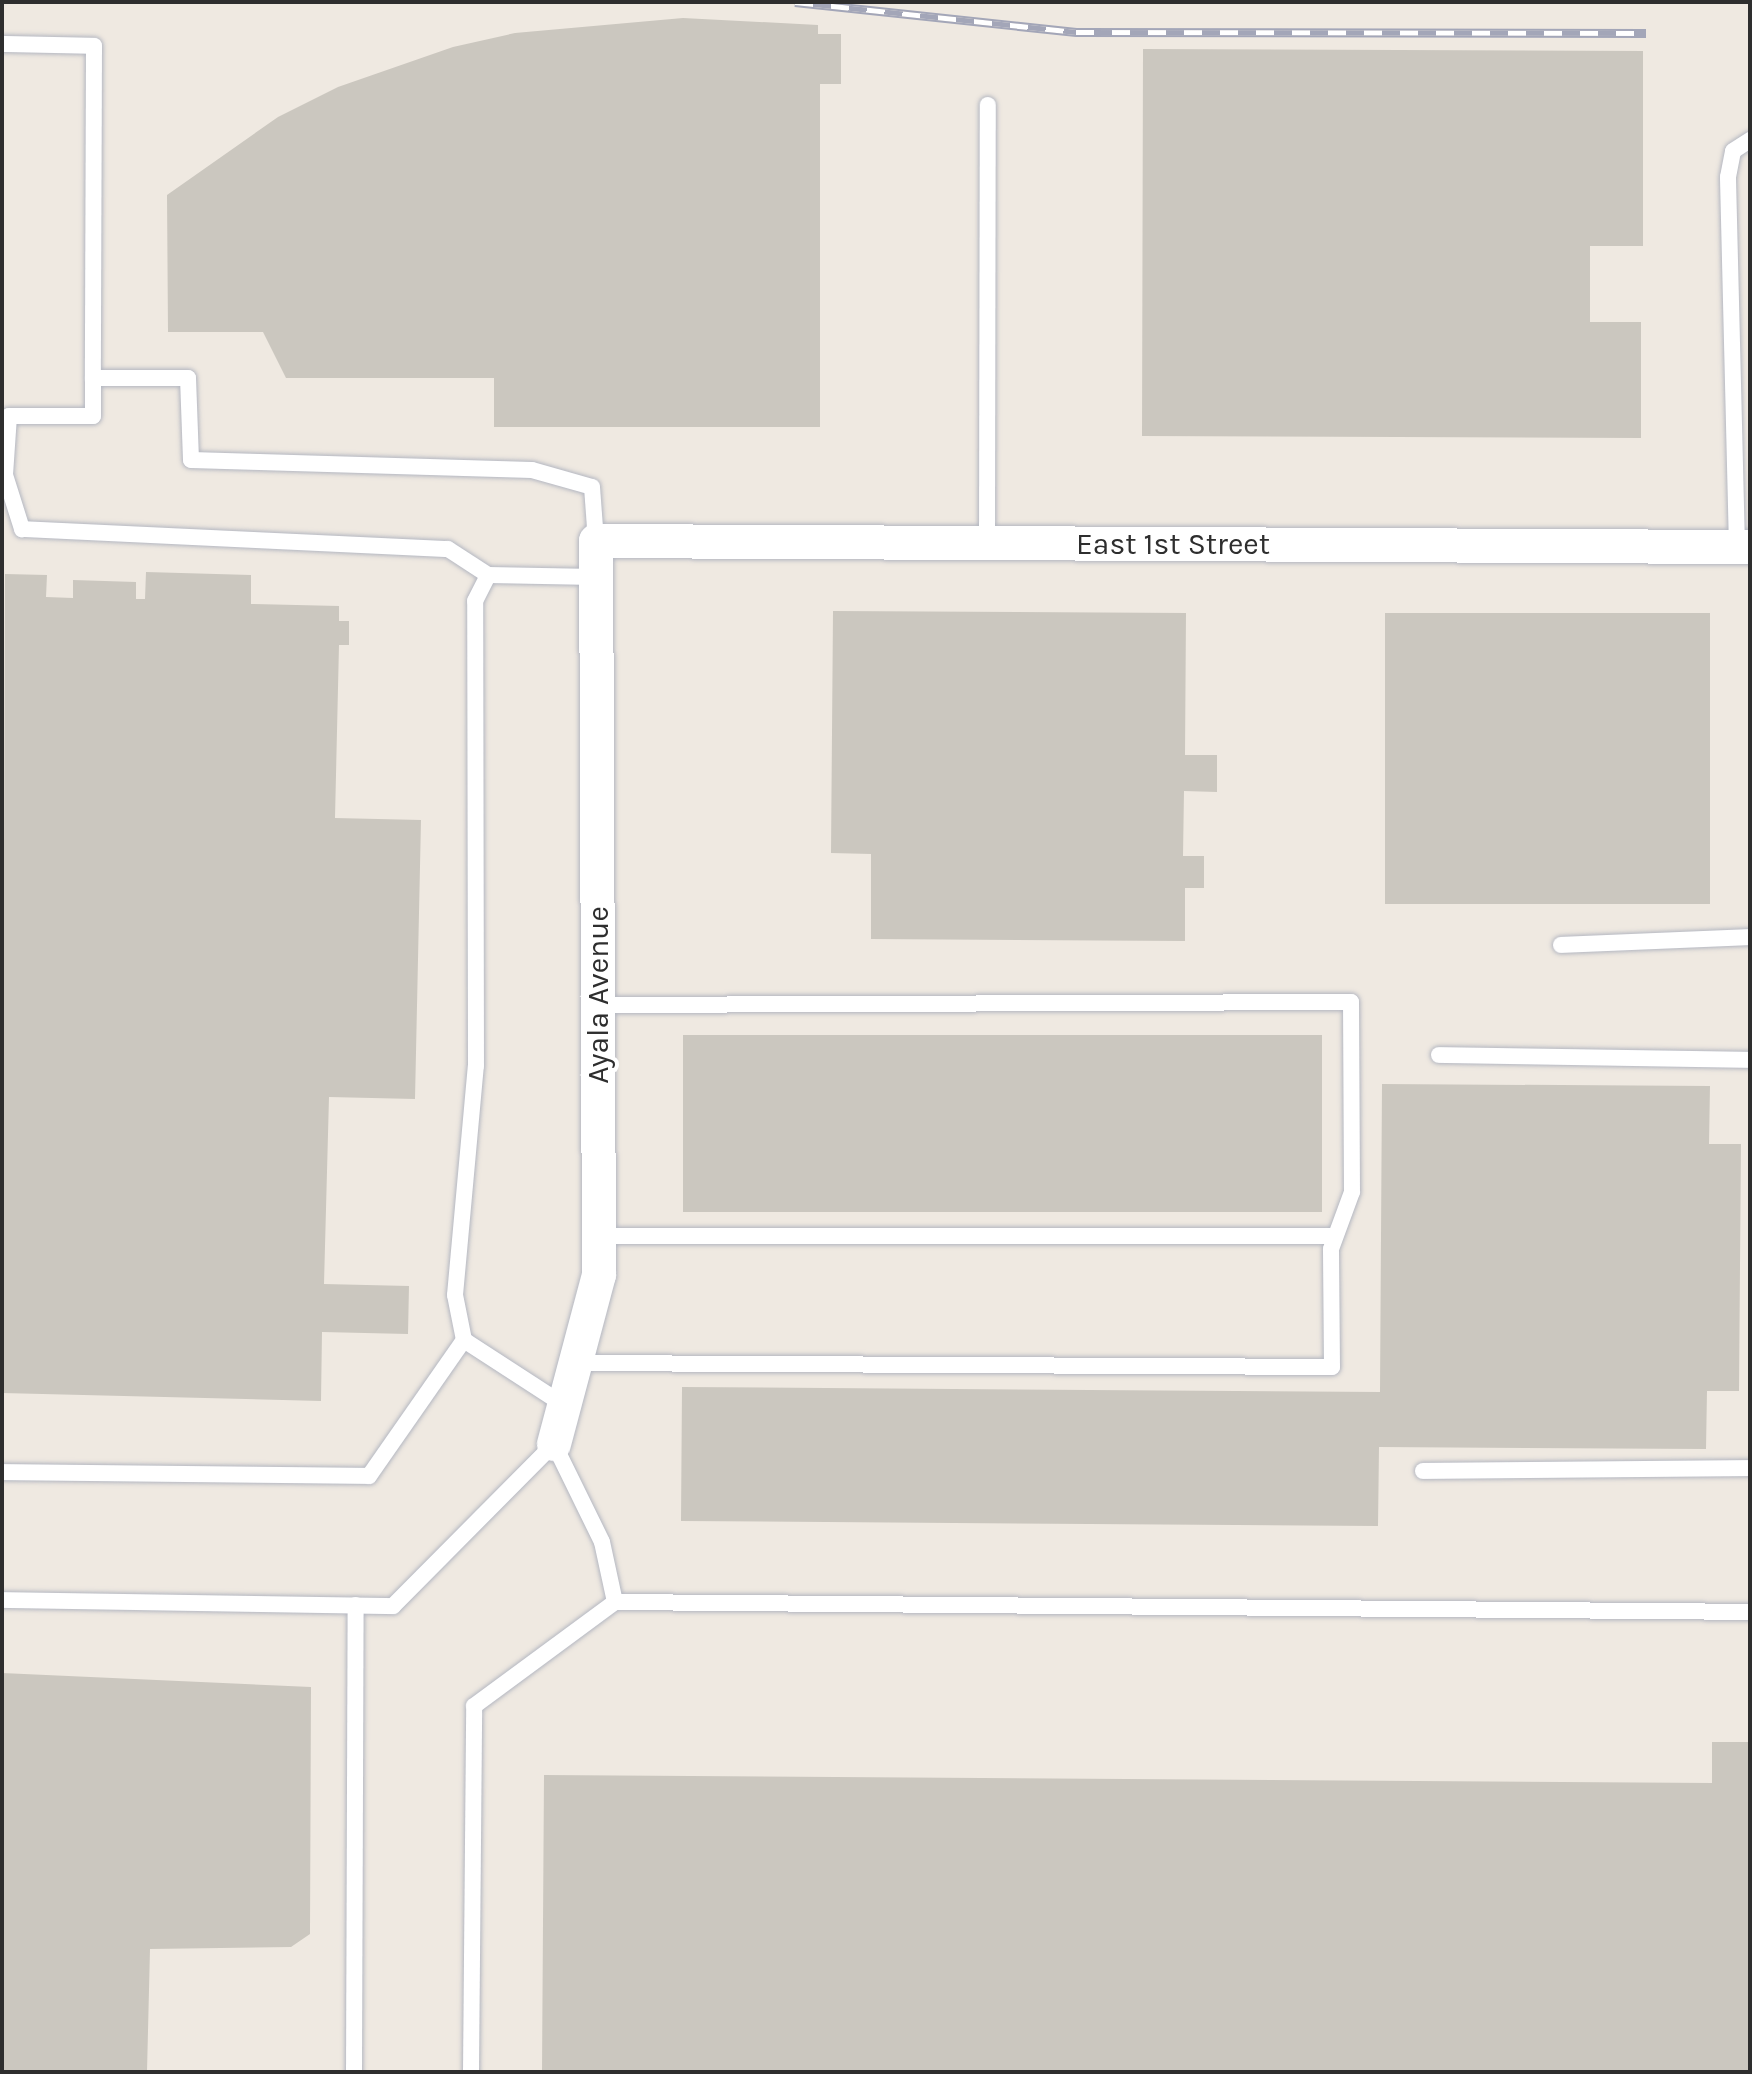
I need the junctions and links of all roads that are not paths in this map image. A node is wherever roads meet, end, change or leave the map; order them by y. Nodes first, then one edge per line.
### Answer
1 (2, 44) edge
2 (988, 105) dead end
3 (1750, 140) edge
4 (93, 378) junction
5 (596, 541) junction
6 (987, 543) junction
7 (1744, 547) edge
8 (488, 575) junction
9 (596, 577) junction
10 (1750, 937) edge
11 (1561, 945) dead end
12 (598, 1005) junction
13 (1439, 1055) dead end
14 (1750, 1060) edge
15 (599, 1236) junction
16 (1335, 1236) junction
17 (464, 1340) junction
18 (575, 1363) junction
19 (564, 1405) junction
20 (554, 1444) junction
21 (1750, 1468) edge
22 (1423, 1471) dead end
23 (2, 1472) edge
24 (2, 1600) edge
25 (615, 1602) junction
26 (356, 1605) junction
27 (1750, 1612) edge
28 (354, 2072) edge
29 (471, 2072) edge

1 - 4 lane
2 - 6 lane
3 - 7 lane
4 - 5 lane
4 - 8 lane
5 - 6 street, East 1st Street
5 - 9 street, Ayala Avenue
6 - 7 street, East 1st Street
8 - 9 lane
8 - 17 lane
9 - 12 street, Ayala Avenue
10 - 11 lane
12 - 15 street, Ayala Avenue
12 - 16 lane
13 - 14 lane
15 - 16 lane
15 - 18 street, Ayala Avenue
16 - 18 lane
17 - 19 lane
17 - 23 lane
18 - 19 street, Ayala Avenue
19 - 20 street, Ayala Avenue
20 - 25 lane
20 - 26 lane
21 - 22 lane
24 - 26 lane
25 - 27 lane
25 - 29 lane
26 - 28 lane

